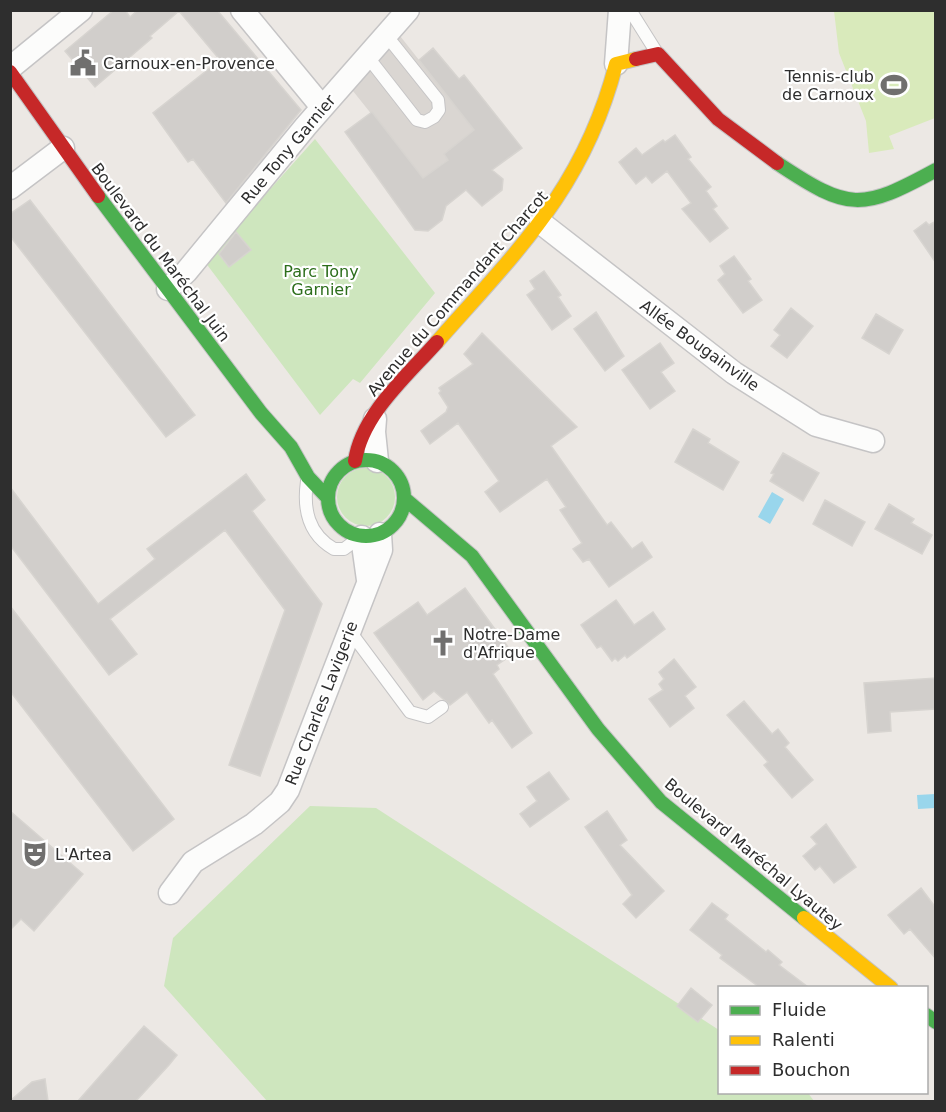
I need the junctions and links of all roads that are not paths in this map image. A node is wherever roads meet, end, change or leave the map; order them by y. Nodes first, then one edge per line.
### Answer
1 (81, 10) edge
2 (242, 10) edge
3 (408, 10) edge
4 (620, 10) edge
5 (630, 10) edge
6 (386, 35) junction
7 (658, 54) junction
8 (367, 56) junction
9 (616, 64) junction
10 (10, 70) edge
11 (322, 107) junction
12 (63, 148) junction
13 (936, 170) edge
14 (10, 188) edge
15 (541, 223) junction
16 (168, 289) junction
17 (376, 412) joint
18 (873, 441) dead end
19 (291, 447) junction
20 (360, 463) junction
21 (308, 477) junction
22 (327, 497) junction
23 (405, 499) junction
24 (372, 535) junction
25 (409, 535) dead end
26 (430, 537) dead end
27 (451, 539) junction
28 (349, 630) junction
29 (442, 707) dead end
30 (170, 893) dead end
31 (890, 986) edge

1 - 10 street
2 - 11 street
3 - 6 street, Rue Tony Garnier
4 - 9 street
5 - 7 lane
6 - 8 street, Rue Tony Garnier
6 - 8 lane
7 - 9 main road
7 - 13 main road
8 - 11 street, Rue Tony Garnier
9 - 15 main road, Avenue du Commandant Charcot
10 - 12 main road, Boulevard du Maréchal Juin
11 - 16 street, Rue Tony Garnier
12 - 14 street
12 - 16 main road, Boulevard du Maréchal Juin
15 - 17 main road, Avenue du Commandant Charcot
15 - 18 street, Allée Bougainville
16 - 19 main road, Boulevard du Maréchal Juin
17 - 20 street
19 - 20 main road
19 - 21 main road
20 - 22 main road
20 - 23 main road
21 - 22 main road
21 - 24 lane
22 - 24 main road
23 - 24 main road
23 - 27 main road, Boulevard Maréchal Lyautey
24 - 25 main road
24 - 28 street, Rue Charles Lavigerie
26 - 27 main road
27 - 31 main road, Boulevard Maréchal Lyautey
28 - 29 lane
28 - 30 street, Rue Charles Lavigerie

